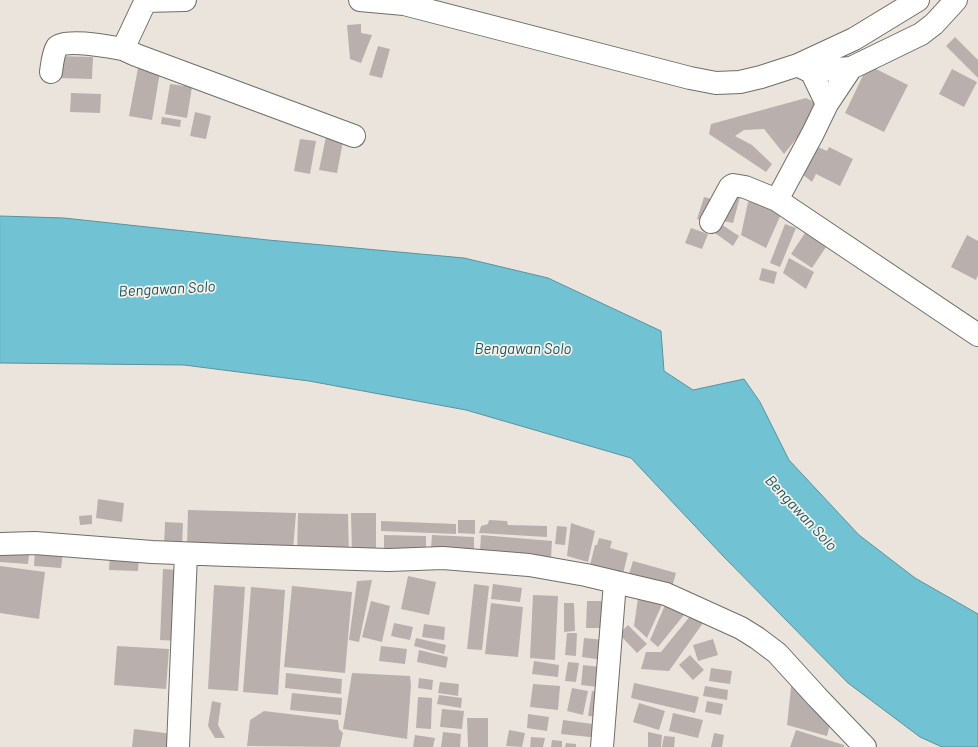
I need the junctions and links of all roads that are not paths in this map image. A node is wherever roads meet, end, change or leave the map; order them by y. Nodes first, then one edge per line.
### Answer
1 (184, 0) edge
2 (360, 0) edge
3 (956, 0) edge
4 (145, 1) edge
5 (404, 2) edge
6 (914, 3) edge
7 (901, 43) junction
8 (123, 49) junction
9 (805, 68) junction
10 (851, 68) junction
11 (51, 72) dead end
12 (828, 104) junction
13 (354, 136) dead end
14 (777, 200) junction
15 (711, 222) dead end
16 (978, 335) edge
17 (0, 544) edge
18 (186, 554) junction
19 (615, 582) junction
20 (178, 747) edge
21 (602, 747) edge
22 (865, 747) edge

1 - 4 street
2 - 5 street
3 - 7 street
4 - 8 street
5 - 9 street
6 - 7 street
6 - 9 street
7 - 10 street
8 - 11 street
8 - 13 street
9 - 10 street
9 - 12 street
10 - 12 street
12 - 14 street
14 - 15 street
14 - 16 street
17 - 18 street
18 - 19 street
18 - 20 street
19 - 21 street
19 - 22 street

